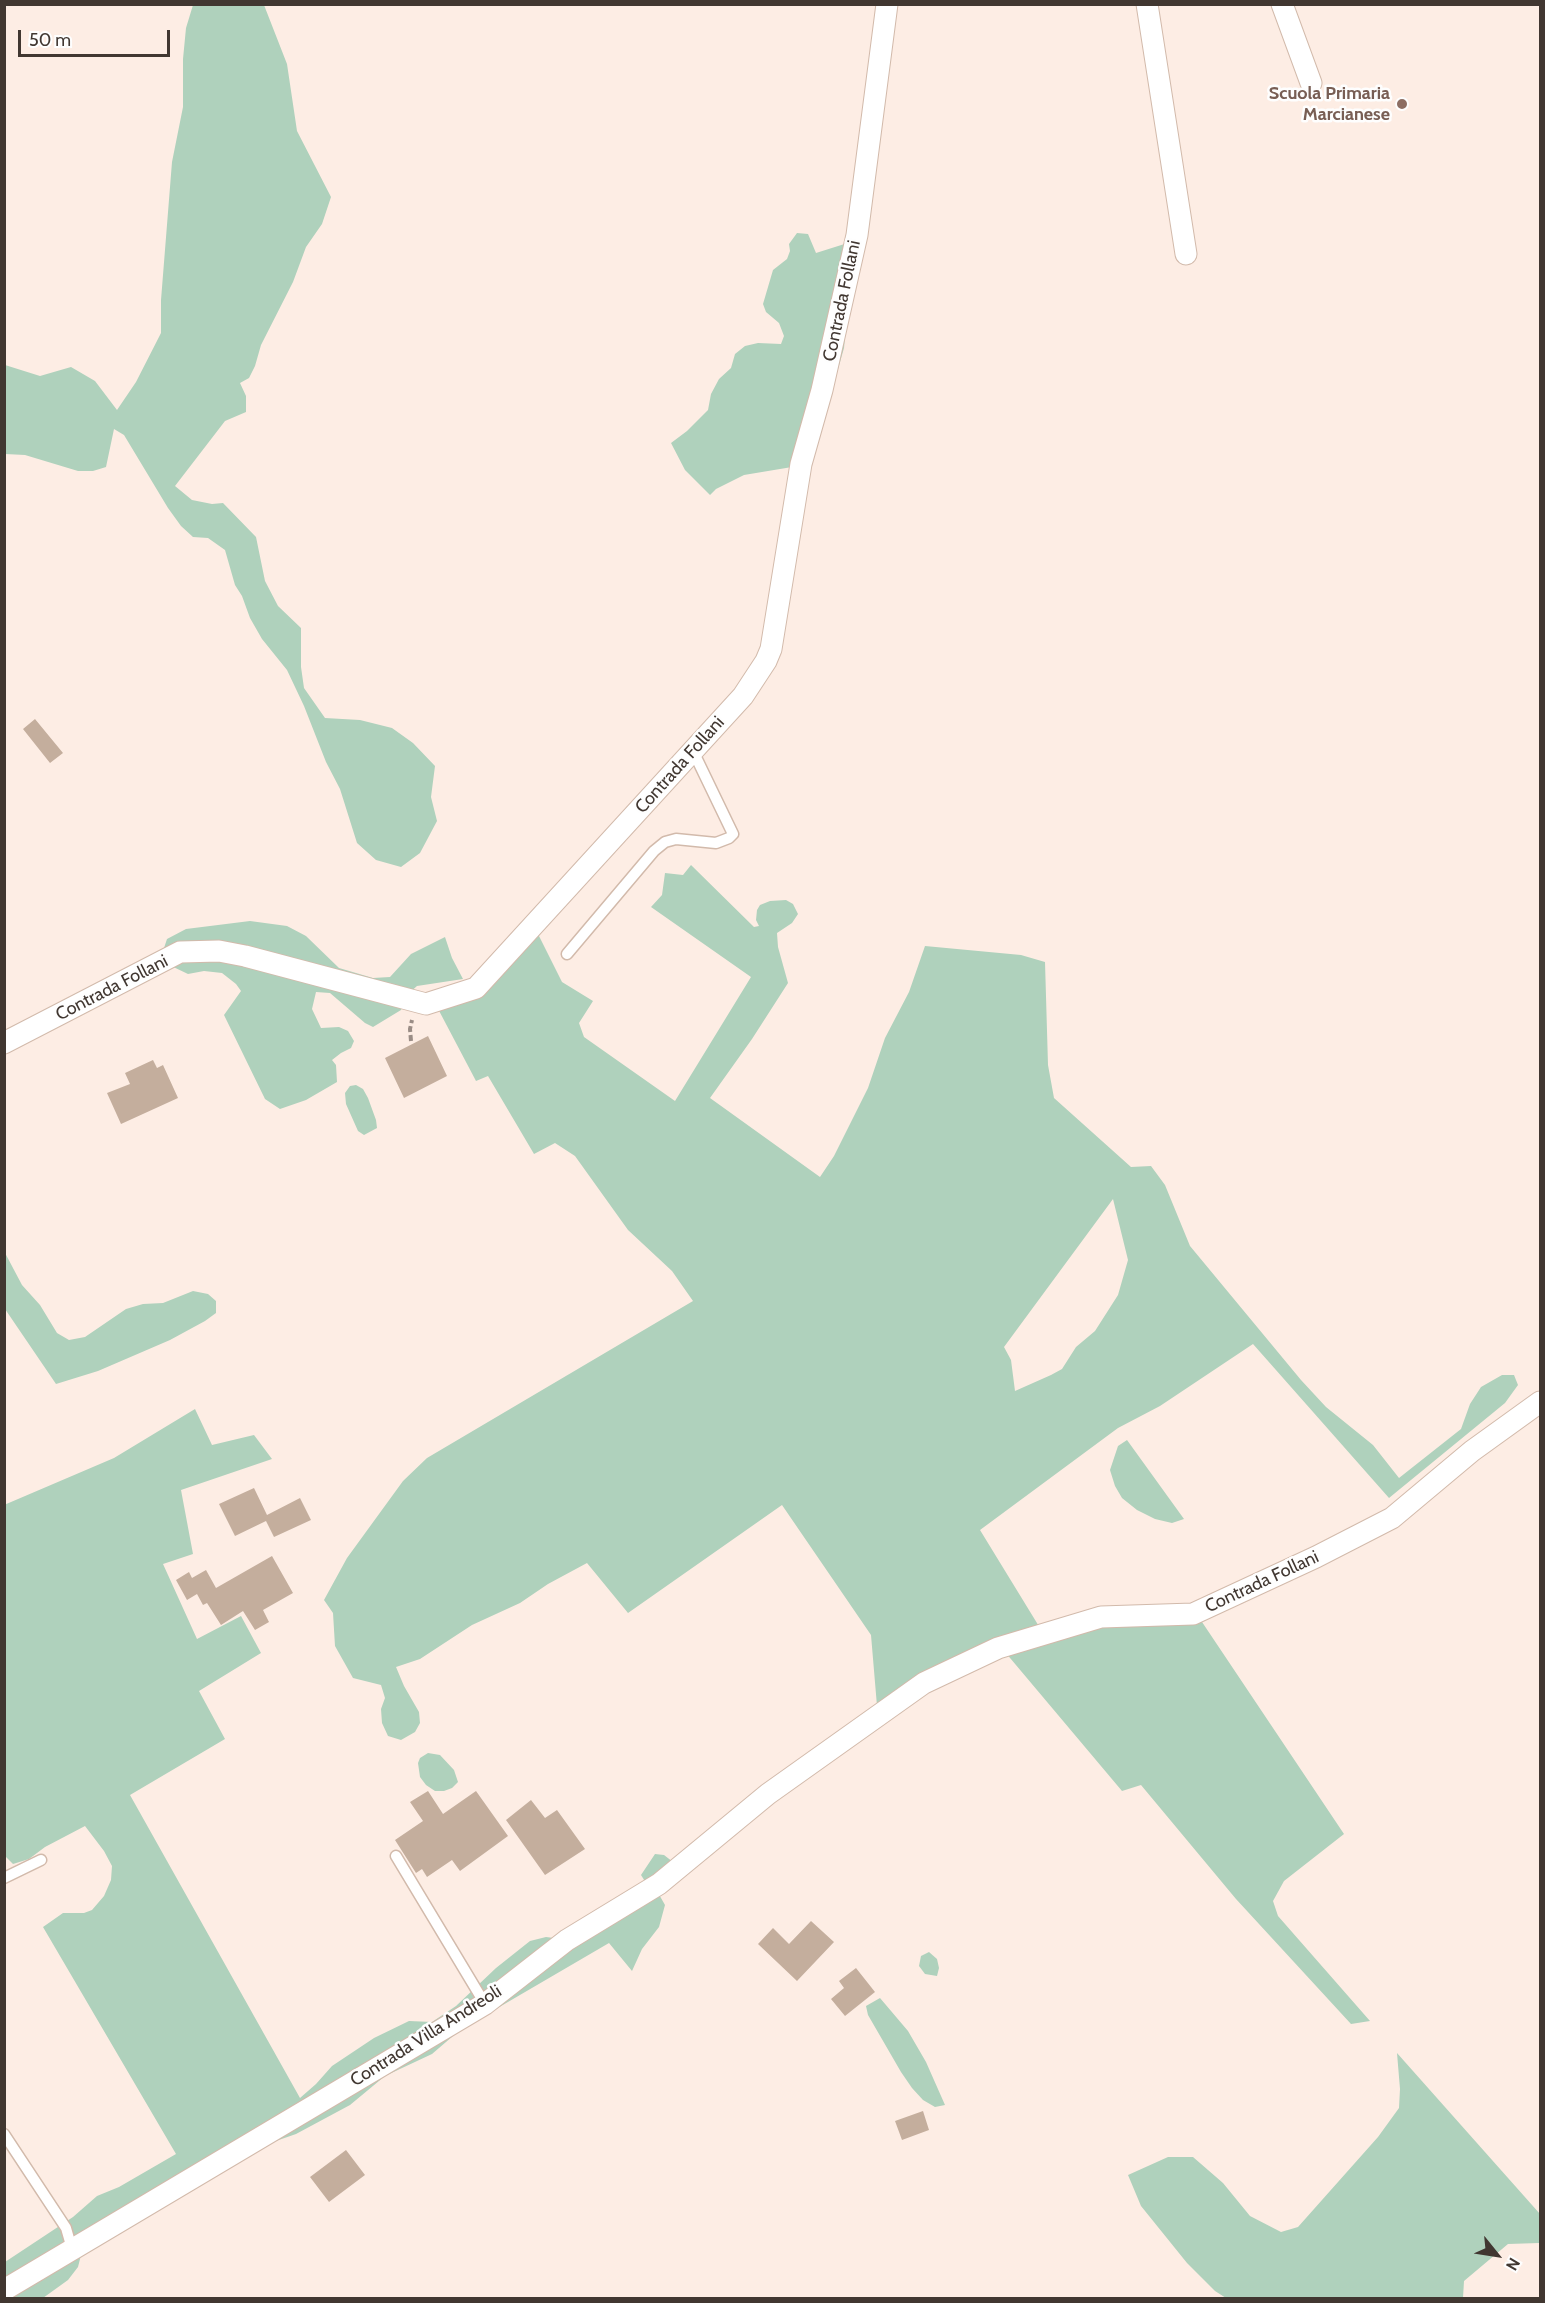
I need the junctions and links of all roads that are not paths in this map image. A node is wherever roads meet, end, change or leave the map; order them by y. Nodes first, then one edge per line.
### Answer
1 (887, 4) edge
2 (1147, 4) edge
3 (1282, 4) edge
4 (1311, 83) dead end
5 (1186, 254) dead end
6 (693, 751) junction
7 (567, 954) dead end
8 (4, 1043) edge
9 (1540, 1402) edge
10 (827, 1752) joint
11 (396, 1856) dead end
12 (41, 1860) dead end
13 (4, 1878) edge
14 (485, 2004) junction
15 (4, 2134) edge
16 (72, 2249) junction
17 (4, 2290) edge

1 - 6 street, Contrada Follani
2 - 5 street
3 - 4 street
6 - 7 lane
6 - 8 street, Contrada Follani
9 - 10 street, Contrada Follani
10 - 14 street, Contrada Villa Andreoli
11 - 14 lane
12 - 13 lane
14 - 16 street, Contrada Villa Andreoli
15 - 16 lane
16 - 17 street, Contrada Villa Andreoli

